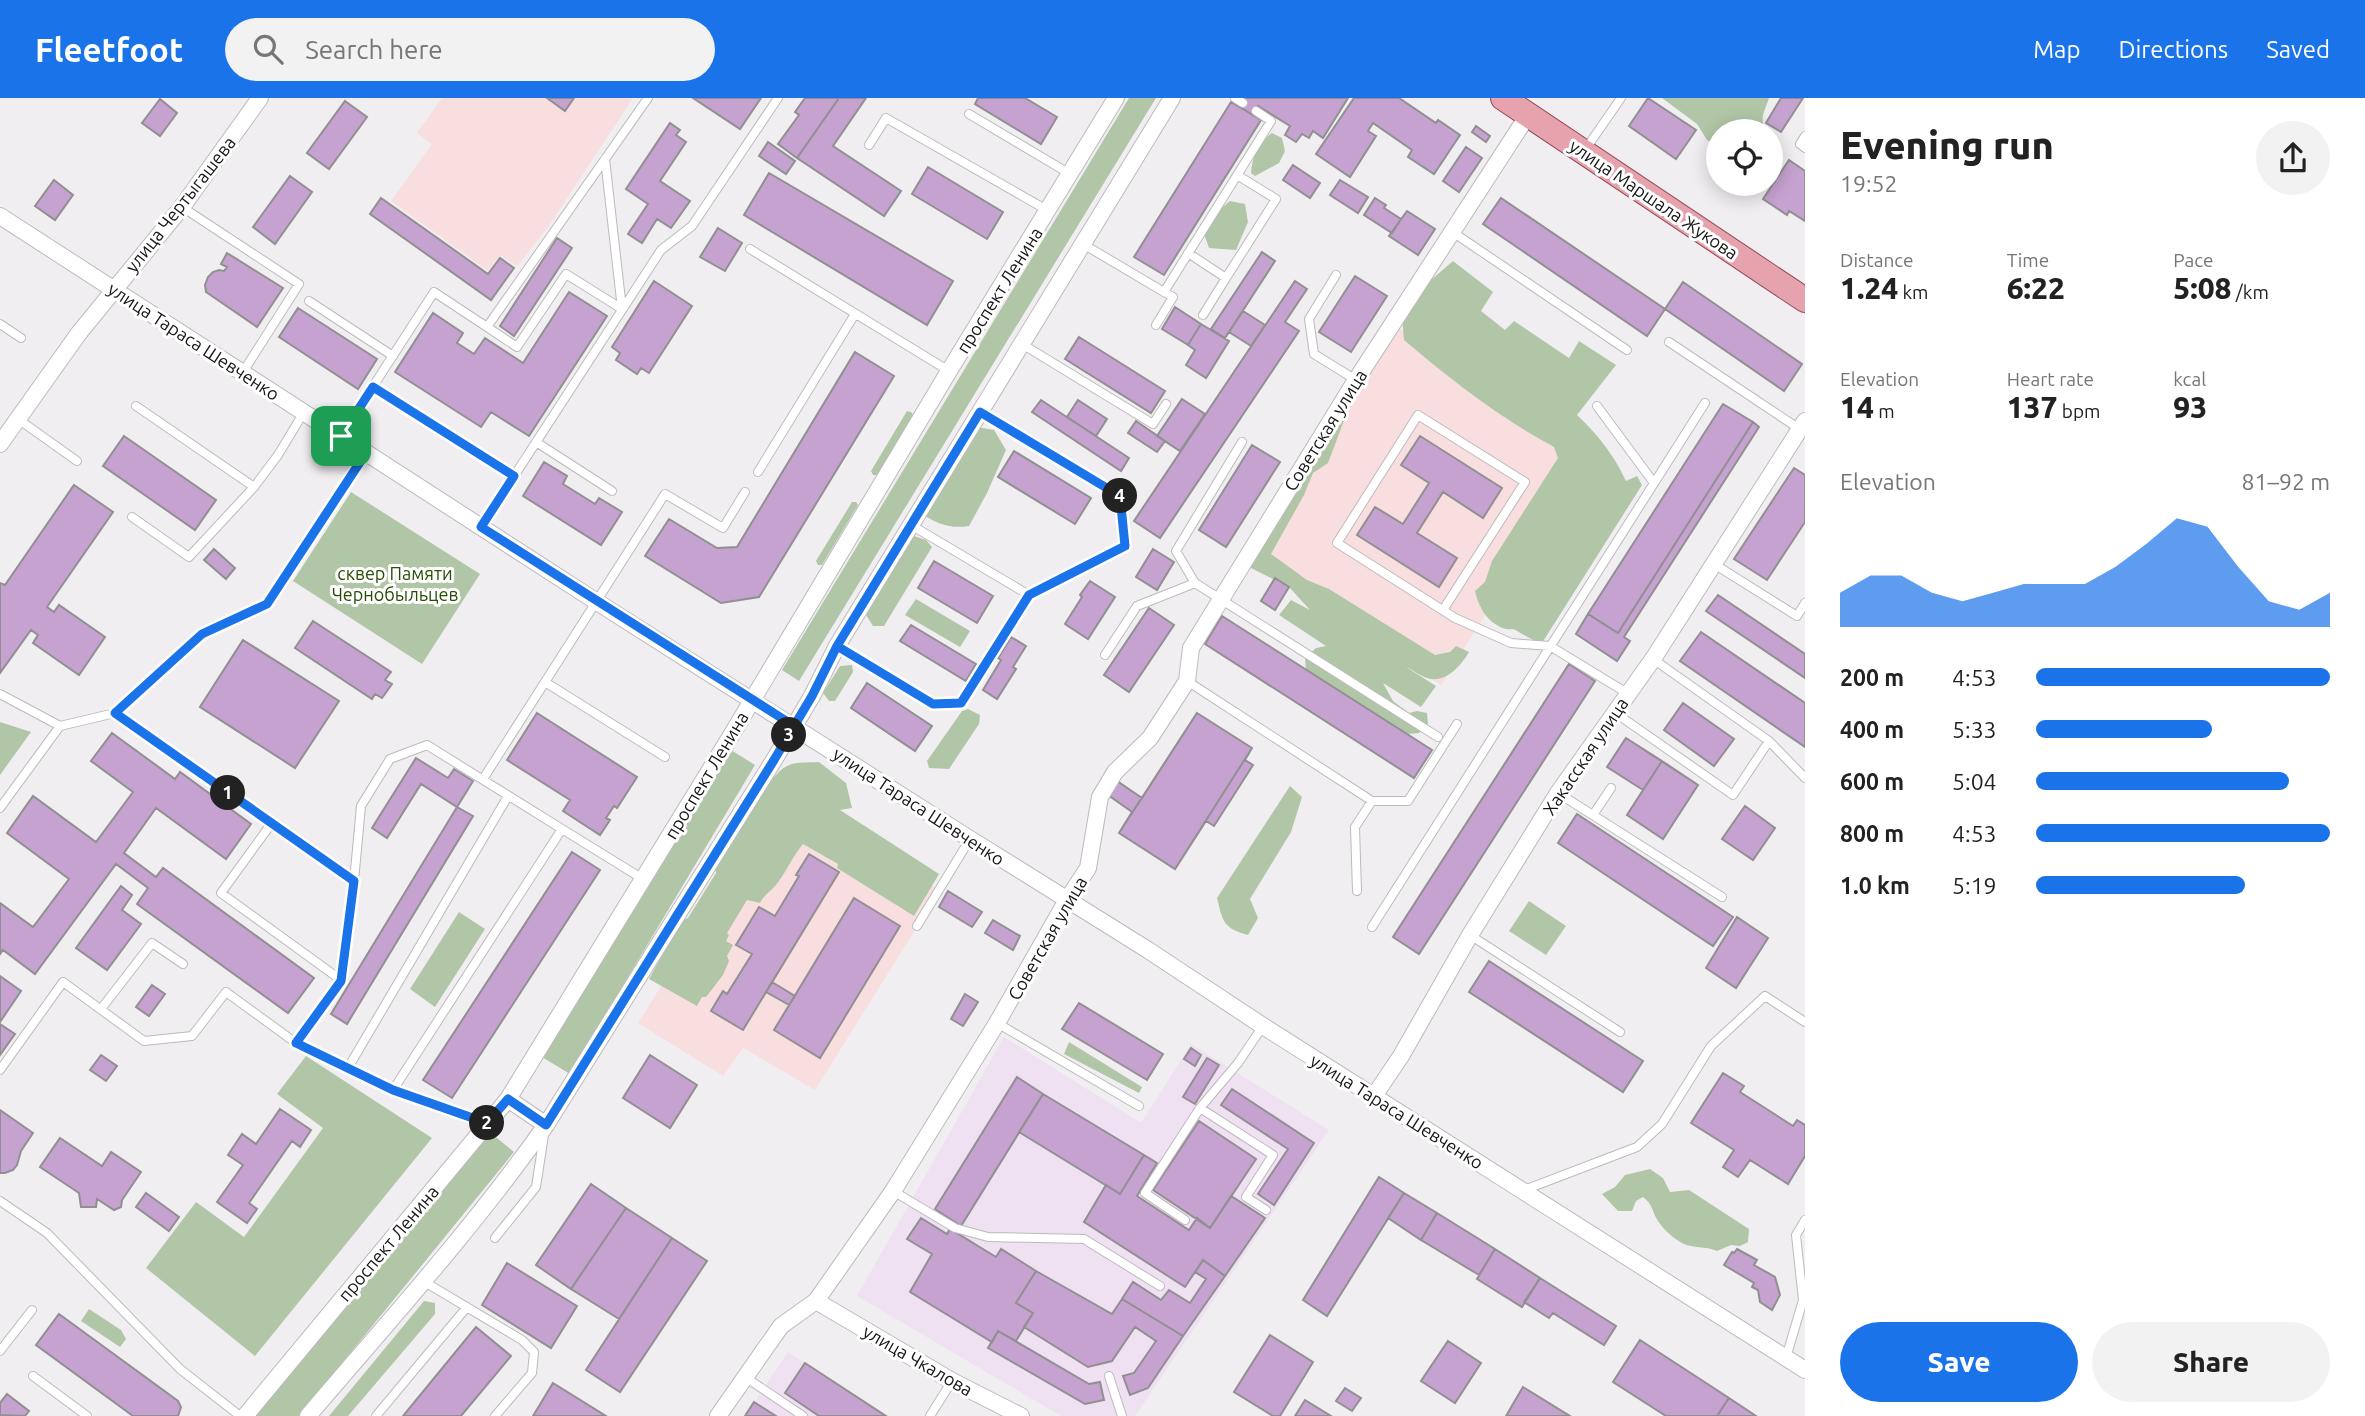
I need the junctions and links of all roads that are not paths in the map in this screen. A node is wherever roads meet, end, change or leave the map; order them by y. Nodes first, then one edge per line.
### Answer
1 (260, 98) edge
2 (648, 98) edge
3 (778, 98) edge
4 (1116, 98) edge
5 (1172, 98) edge
6 (1503, 98) edge
7 (1613, 98) edge
8 (1620, 98) edge
9 (1255, 111) dead end
10 (969, 114) dead end
11 (1528, 115) junction
12 (1607, 115) junction
13 (1805, 136) edge
14 (869, 145) dead end
15 (1805, 148) edge
16 (1583, 152) junction
17 (605, 159) junction
18 (1070, 174) junction
19 (1237, 175) junction
20 (182, 207) junction
21 (1047, 210) junction
22 (1, 218) edge
23 (1451, 231) junction
24 (1083, 244) junction
25 (750, 249) dead end
26 (1188, 253) junction
27 (1336, 275) dead end
28 (1226, 278) junction
29 (114, 289) junction
30 (1164, 292) junction
31 (1805, 300) edge
32 (309, 301) dead end
33 (622, 309) junction
34 (855, 314) junction
35 (1203, 315) dead end
36 (0, 324) edge
37 (1156, 325) dead end
38 (487, 327) junction
39 (21, 338) dead end
40 (1669, 342) dead end
41 (1022, 344) junction
42 (1627, 350) dead end
43 (393, 356) junction
44 (949, 371) junction
45 (243, 372) junction
46 (1356, 380) junction
47 (373, 387) junction
48 (1705, 403) dead end
49 (1167, 404) dead end
50 (136, 406) dead end
51 (1597, 406) dead end
52 (304, 412) junction
53 (980, 412) junction
54 (18, 419) junction
55 (1803, 428) edge
56 (341, 436) junction
57 (536, 442) junction
58 (1242, 442) dead end
59 (0, 444) edge
60 (366, 453) junction
61 (77, 461) dead end
62 (758, 472) dead end
63 (514, 476) junction
64 (1654, 482) junction
65 (254, 487) junction
66 (612, 491) dead end
67 (745, 492) dead end
68 (132, 517) dead end
69 (911, 524) junction
70 (481, 527) junction
71 (1714, 564) junction
72 (1195, 583) junction
73 (1029, 595) junction
74 (1221, 599) junction
75 (597, 602) junction
76 (1805, 603) edge
77 (1443, 610) junction
78 (837, 646) junction
79 (1550, 646) junction
80 (1105, 655) dead end
81 (1653, 659) junction
82 (1186, 681) junction
83 (544, 682) junction
84 (1627, 693) junction
85 (0, 694) edge
86 (753, 699) junction
87 (1614, 712) junction
88 (115, 713) junction
89 (1457, 724) dead end
90 (60, 726) junction
91 (794, 726) junction
92 (1437, 737) dead end
93 (1769, 741) junction
94 (666, 757) dead end
95 (1805, 778) edge
96 (482, 779) junction
97 (1611, 788) dead end
98 (1558, 793) junction
99 (508, 796) junction
100 (1372, 800) junction
101 (0, 808) edge
102 (1593, 815) junction
103 (271, 824) junction
104 (562, 829) junction
105 (970, 839) junction
106 (643, 879) junction
107 (354, 881) junction
108 (1356, 891) dead end
109 (1722, 897) dead end
110 (1068, 900) junction
111 (917, 926) dead end
112 (1372, 927) dead end
113 (1470, 935) junction
114 (183, 964) dead end
115 (341, 981) junction
116 (101, 1009) junction
117 (1805, 1022) edge
118 (998, 1023) junction
119 (1263, 1026) junction
120 (1620, 1032) dead end
121 (296, 1043) junction
122 (348, 1068) junction
123 (0, 1070) edge
124 (393, 1090) junction
125 (1374, 1096) junction
126 (508, 1099) junction
127 (1139, 1106) dead end
128 (1200, 1108) junction
129 (487, 1123) junction
130 (546, 1125) junction
131 (893, 1191) junction
132 (1524, 1191) junction
133 (0, 1201) edge
134 (1266, 1210) dead end
135 (1185, 1220) dead end
136 (1805, 1220) edge
137 (495, 1238) dead end
138 (423, 1281) junction
139 (1160, 1286) dead end
140 (816, 1301) junction
141 (467, 1307) junction
142 (32, 1310) dead end
143 (0, 1351) edge
144 (1786, 1358) junction
145 (1805, 1370) edge
146 (33, 1376) dead end
147 (1109, 1376) dead end
148 (745, 1377) junction
149 (952, 1381) junction
150 (87, 1416) edge
151 (243, 1416) edge
152 (308, 1416) edge
153 (376, 1416) edge
154 (495, 1416) edge
155 (718, 1416) edge
156 (803, 1416) edge
157 (930, 1416) edge
158 (1021, 1416) edge
159 (1122, 1416) edge

1 - 20 street, улица Чертыгашева
2 - 17 lane
3 - 33 lane
4 - 18 street, проспект Ленина
5 - 24 street
6 - 11 main road, улица Маршала Жукова
7 - 12 lane
8 - 12 lane
9 - 19 lane
10 - 18 lane
11 - 16 main road, улица Маршала Жукова
11 - 23 street, Советская улица
12 - 16 lane
13 - 15 lane
14 - 21 lane
16 - 31 main road, улица Маршала Жукова
17 - 33 lane
17 - 38 lane
18 - 21 street, проспект Ленина
19 - 26 lane
19 - 28 lane
20 - 29 street, улица Чертыгашева
20 - 45 lane
21 - 44 street, проспект Ленина
22 - 29 street, улица Тараса Шевченко
23 - 42 lane
23 - 46 street, Советская улица
24 - 30 lane
24 - 41 street
25 - 34 lane
26 - 28 lane
26 - 30 lane
27 - 46 lane
28 - 35 lane
29 - 45 street, улица Тараса Шевченко
29 - 54 street, улица Чертыгашева
30 - 37 lane
32 - 43 lane
33 - 38 lane
33 - 57 lane
34 - 44 lane
34 - 62 lane
36 - 39 lane
38 - 43 lane
40 - 55 lane
41 - 49 lane
41 - 53 street
43 - 47 lane
44 - 86 street, проспект Ленина
45 - 52 street, улица Тараса Шевченко
46 - 74 street, Советская улица
47 - 56 lane
47 - 63 lane
48 - 64 lane
50 - 65 lane
51 - 64 lane
52 - 56 street, улица Тараса Шевченко
52 - 65 lane
53 - 69 street
53 - 73 lane
54 - 59 street, улица Чертыгашева
54 - 61 lane
55 - 71 street, Хакасская улица
56 - 60 street, улица Тараса Шевченко
57 - 63 lane
57 - 66 lane
58 - 72 lane
60 - 70 street, улица Тараса Шевченко
60 - 88 lane
63 - 70 lane
64 - 79 lane
65 - 68 lane
67 - 75 lane
69 - 73 lane
69 - 78 street
70 - 75 street, улица Тараса Шевченко
71 - 76 lane
71 - 81 street, Хакасская улица
72 - 74 lane
72 - 80 lane
73 - 78 lane
74 - 82 street, Советская улица
74 - 92 lane
75 - 83 lane
75 - 86 street, улица Тараса Шевченко
77 - 77 lane
77 - 79 lane
78 - 91 street
79 - 84 lane
79 - 112 lane
81 - 84 street, Хакасская улица
81 - 93 lane
82 - 100 lane
82 - 110 street, Советская улица
83 - 94 lane
83 - 96 lane
84 - 87 street, Хакасская улица
85 - 90 lane
86 - 91 street, улица Тараса Шевченко
86 - 106 street, проспект Ленина
87 - 93 lane
87 - 98 street, Хакасская улица
88 - 90 lane
88 - 103 lane
89 - 100 lane
90 - 101 lane
91 - 105 street, улица Тараса Шевченко
91 - 130 street
93 - 95 lane
96 - 99 lane
96 - 107 lane
97 - 102 lane
98 - 102 lane
98 - 113 street, Хакасская улица
99 - 104 lane
99 - 122 lane
100 - 108 lane
102 - 109 lane
103 - 107 lane
103 - 115 lane
104 - 106 lane
104 - 124 lane
105 - 110 street, улица Тараса Шевченко
105 - 111 lane
106 - 126 street, проспект Ленина
107 - 115 lane
110 - 118 street, Советская улица
110 - 119 street, улица Тараса Шевченко
113 - 120 lane
113 - 125 street, Хакасская улица
114 - 116 lane
115 - 121 lane
116 - 121 lane
116 - 123 lane
117 - 132 lane
118 - 127 lane
118 - 131 street, Советская улица
119 - 125 street, улица Тараса Шевченко
119 - 128 lane
121 - 122 lane
122 - 124 lane
124 - 129 lane
125 - 132 street, улица Тараса Шевченко
126 - 129 street, проспект Ленина
126 - 130 street
128 - 134 lane
128 - 135 lane
129 - 151 street, проспект Ленина
130 - 137 lane
130 - 138 street
131 - 139 lane
131 - 140 street, Советская улица
132 - 144 street, улица Тараса Шевченко
133 - 151 lane
136 - 144 lane
138 - 141 lane
138 - 152 street
140 - 148 street, Советская улица
140 - 149 street, улица Чкалова
141 - 153 lane
141 - 154 lane
142 - 143 lane
144 - 145 street, улица Тараса Шевченко
146 - 150 lane
147 - 159 lane
148 - 155 street, Советская улица
148 - 156 lane
149 - 157 lane
149 - 158 street, улица Чкалова

